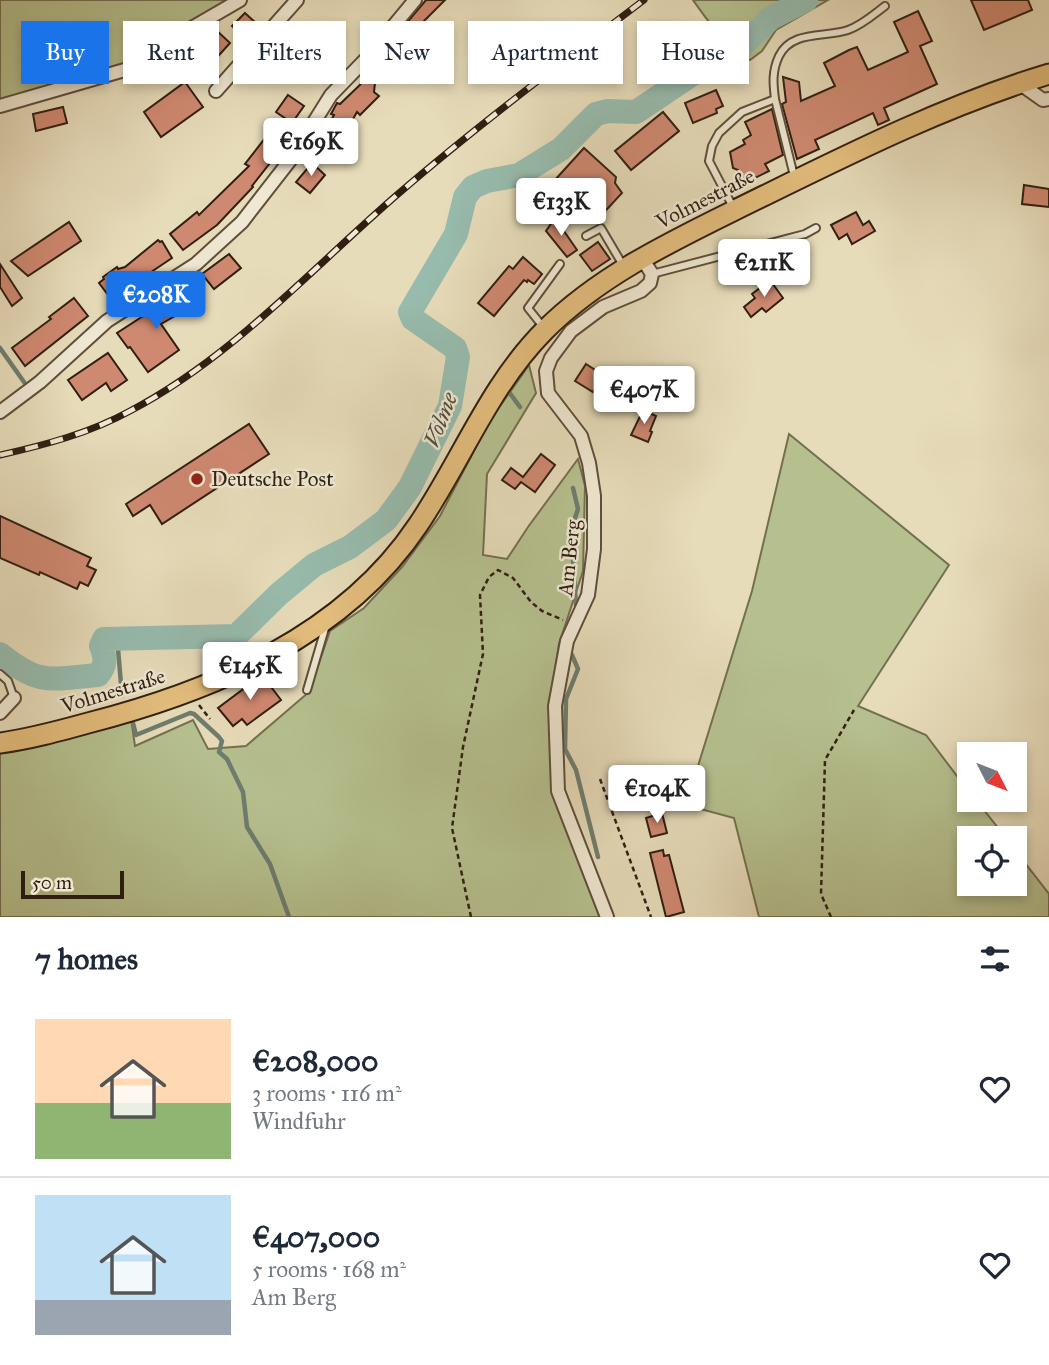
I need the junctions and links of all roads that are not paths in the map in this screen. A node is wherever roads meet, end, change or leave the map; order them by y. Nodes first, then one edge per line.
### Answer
1 (240, 0) edge
2 (297, 0) edge
3 (415, 0) edge
4 (885, 6) dead end
5 (1049, 74) edge
6 (1019, 83) junction
7 (216, 91) dead end
8 (775, 99) junction
9 (1047, 103) edge
10 (0, 106) edge
11 (795, 178) junction
12 (734, 210) junction
13 (816, 228) dead end
14 (586, 236) dead end
15 (560, 264) dead end
16 (647, 266) junction
17 (625, 269) junction
18 (545, 330) junction
19 (0, 412) edge
20 (328, 620) junction
21 (0, 674) edge
22 (307, 690) dead end
23 (14, 698) joint
24 (0, 713) edge
25 (0, 743) edge
26 (607, 917) edge

1 - 10 street
2 - 7 street
3 - 19 street
4 - 8 lane
5 - 6 main road, Volmestraße
6 - 9 street
6 - 11 main road, Volmestraße
8 - 11 lane
8 - 12 lane
11 - 12 main road, Volmestraße
12 - 16 main road, Volmestraße
13 - 16 lane
14 - 17 lane
15 - 18 lane
16 - 17 main road, Volmestraße
16 - 26 street, Am Berg
17 - 18 main road, Volmestraße
18 - 20 main road, Volmestraße
20 - 22 lane
20 - 25 main road, Volmestraße
21 - 23 lane
23 - 24 street

